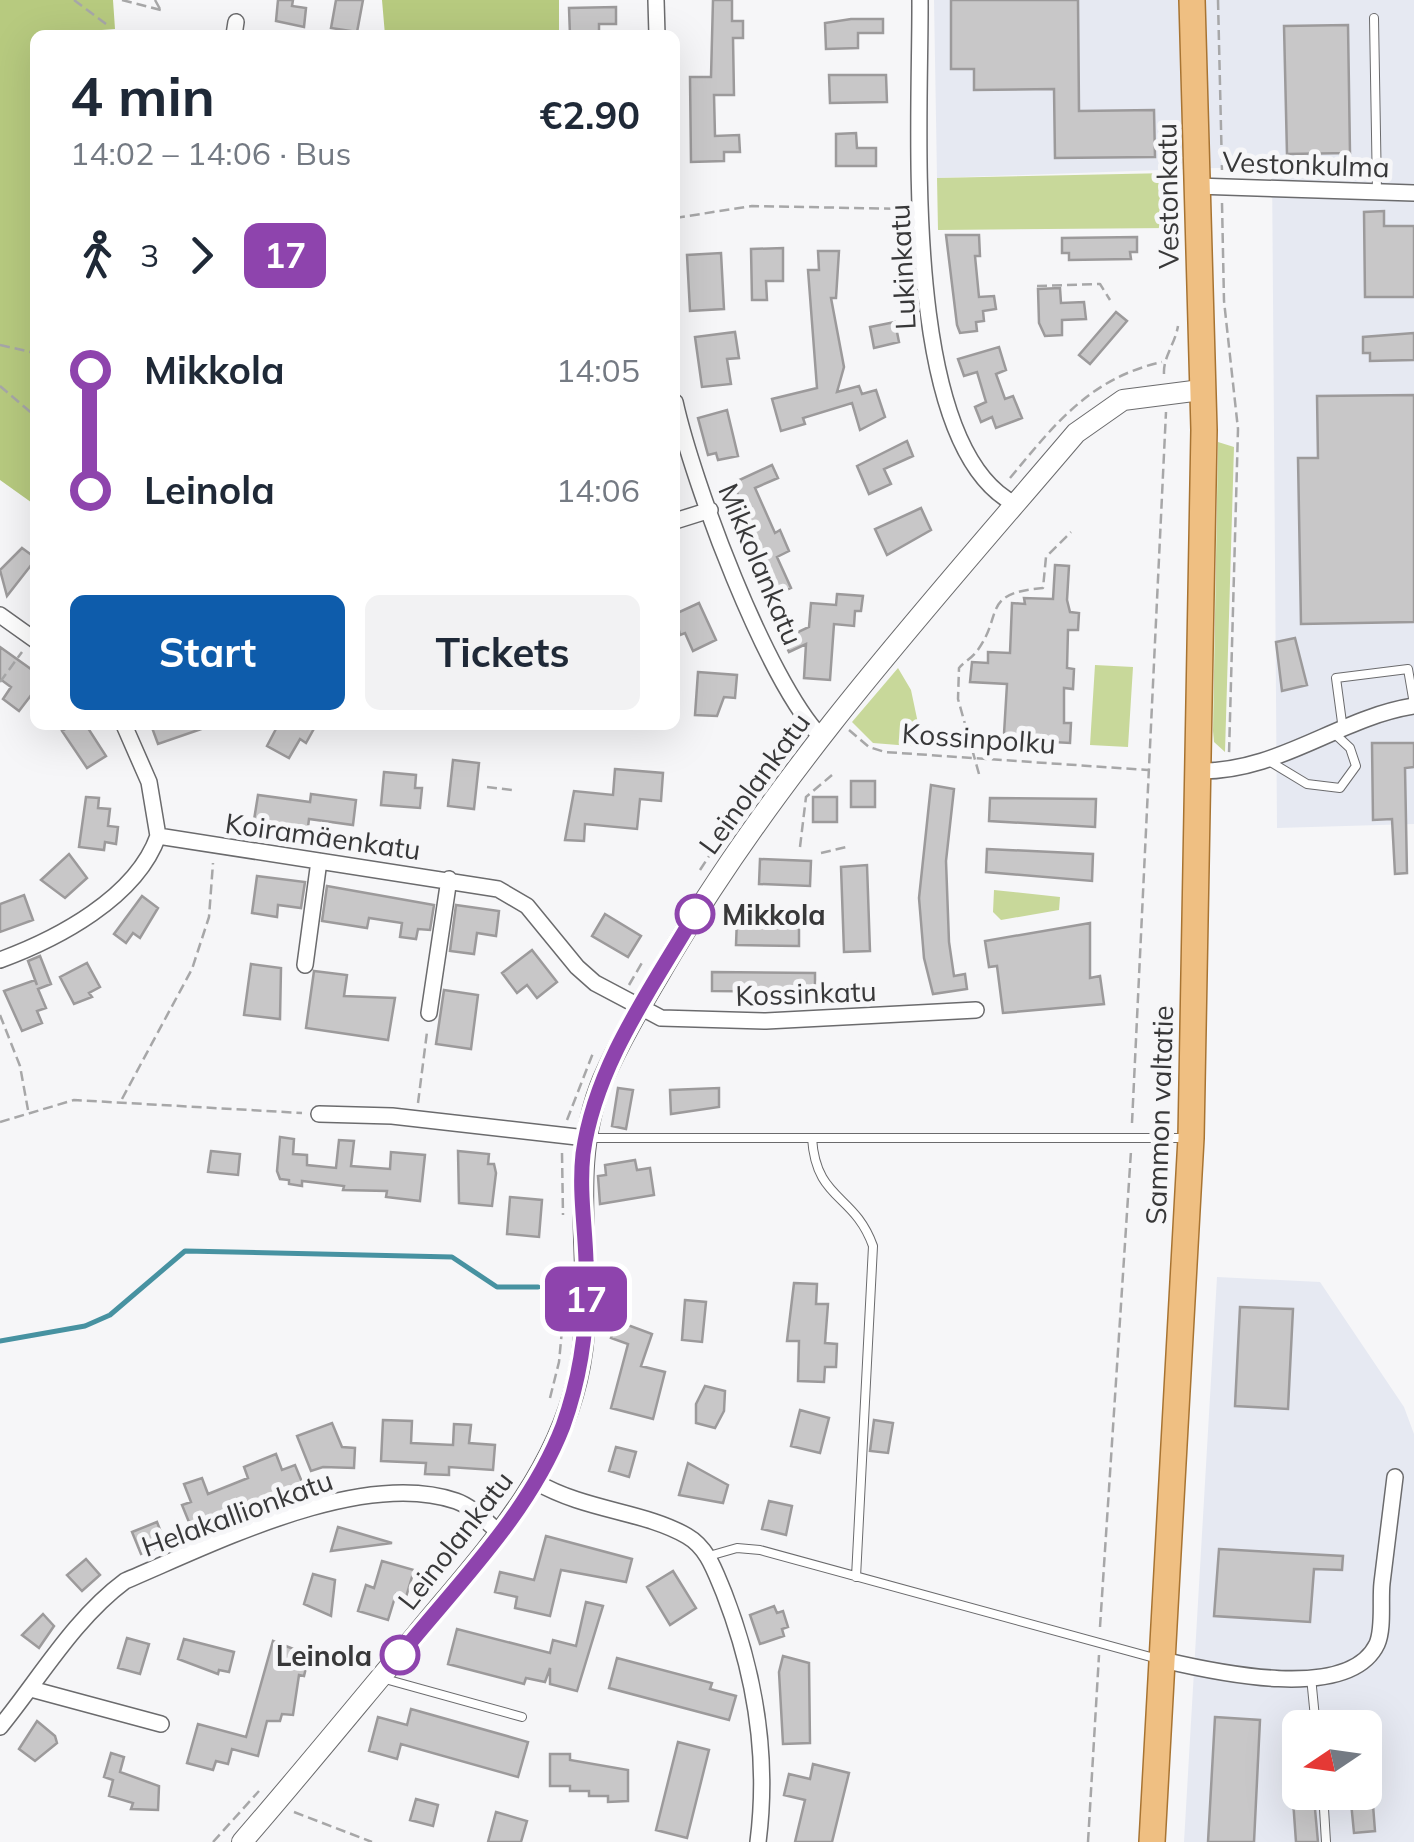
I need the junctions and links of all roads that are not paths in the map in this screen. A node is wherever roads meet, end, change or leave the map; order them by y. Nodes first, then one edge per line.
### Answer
1 (656, 0) edge
2 (920, 0) edge
3 (1192, 0) edge
4 (1374, 18) dead end
5 (657, 30) edge
6 (1209, 186) junction
7 (1378, 192) junction
8 (1414, 194) edge
9 (1201, 390) junction
10 (680, 417) edge
11 (1006, 500) junction
12 (710, 510) junction
13 (680, 519) edge
14 (0, 615) edge
15 (30, 636) edge
16 (1411, 669) edge
17 (1414, 705) edge
18 (814, 729) junction
19 (126, 730) edge
20 (1339, 732) junction
21 (1270, 761) junction
22 (1197, 771) junction
23 (158, 836) junction
24 (319, 862) junction
25 (448, 880) junction
26 (0, 960) edge
27 (305, 965) dead end
28 (631, 1003) junction
29 (976, 1010) dead end
30 (429, 1013) road end
31 (319, 1114) road end
32 (586, 1138) junction
33 (812, 1138) junction
34 (1190, 1138) junction
35 (1395, 1477) dead end
36 (536, 1482) junction
37 (500, 1533) junction
38 (707, 1557) junction
39 (856, 1577) junction
40 (1162, 1660) junction
41 (381, 1677) junction
42 (1311, 1678) junction
43 (31, 1689) junction
44 (1314, 1710) edge
45 (522, 1717) dead end
46 (161, 1724) dead end
47 (0, 1727) edge
48 (1324, 1810) edge
49 (242, 1842) edge
50 (758, 1842) edge
51 (1152, 1842) edge
52 (1326, 1842) edge

1 - 5 street
2 - 11 street, Lukinkatu
3 - 6 main road, Vestonkatu
4 - 7 lane
6 - 7 street, Vestonkulma
6 - 9 main road, Vestonkatu
7 - 8 street, Vestonkulma
9 - 11 street, Leinolankatu
9 - 22 main road, Sammon valtatie
10 - 12 street, Mikkolankatu
11 - 18 street, Leinolankatu
12 - 13 street
12 - 18 street, Mikkolankatu
14 - 15 street
16 - 17 lane
16 - 20 lane
17 - 20 street
18 - 28 street, Leinolankatu
19 - 23 street
20 - 21 street
20 - 21 lane
21 - 22 street
22 - 34 main road, Sammon valtatie
23 - 24 street, Koiramäenkatu
23 - 26 street
24 - 25 street, Koiramäenkatu
24 - 27 street
25 - 28 street, Koiramäenkatu
25 - 30 street
28 - 29 street, Kossinkatu
28 - 32 street, Leinolankatu
31 - 32 street
32 - 33 lane
32 - 36 street, Leinolankatu
33 - 34 lane
33 - 39 lane
34 - 40 main road, Sammon valtatie
35 - 42 street
36 - 37 street, Leinolankatu
36 - 38 street
37 - 41 street, Leinolankatu
37 - 43 street, Helakallionkatu
38 - 39 lane
38 - 50 street
39 - 40 lane
40 - 42 street
40 - 51 main road, Sammon valtatie
41 - 45 lane
41 - 49 street, Leinolankatu
42 - 44 lane
43 - 46 street
43 - 47 street, Helakallionkatu
48 - 52 lane

